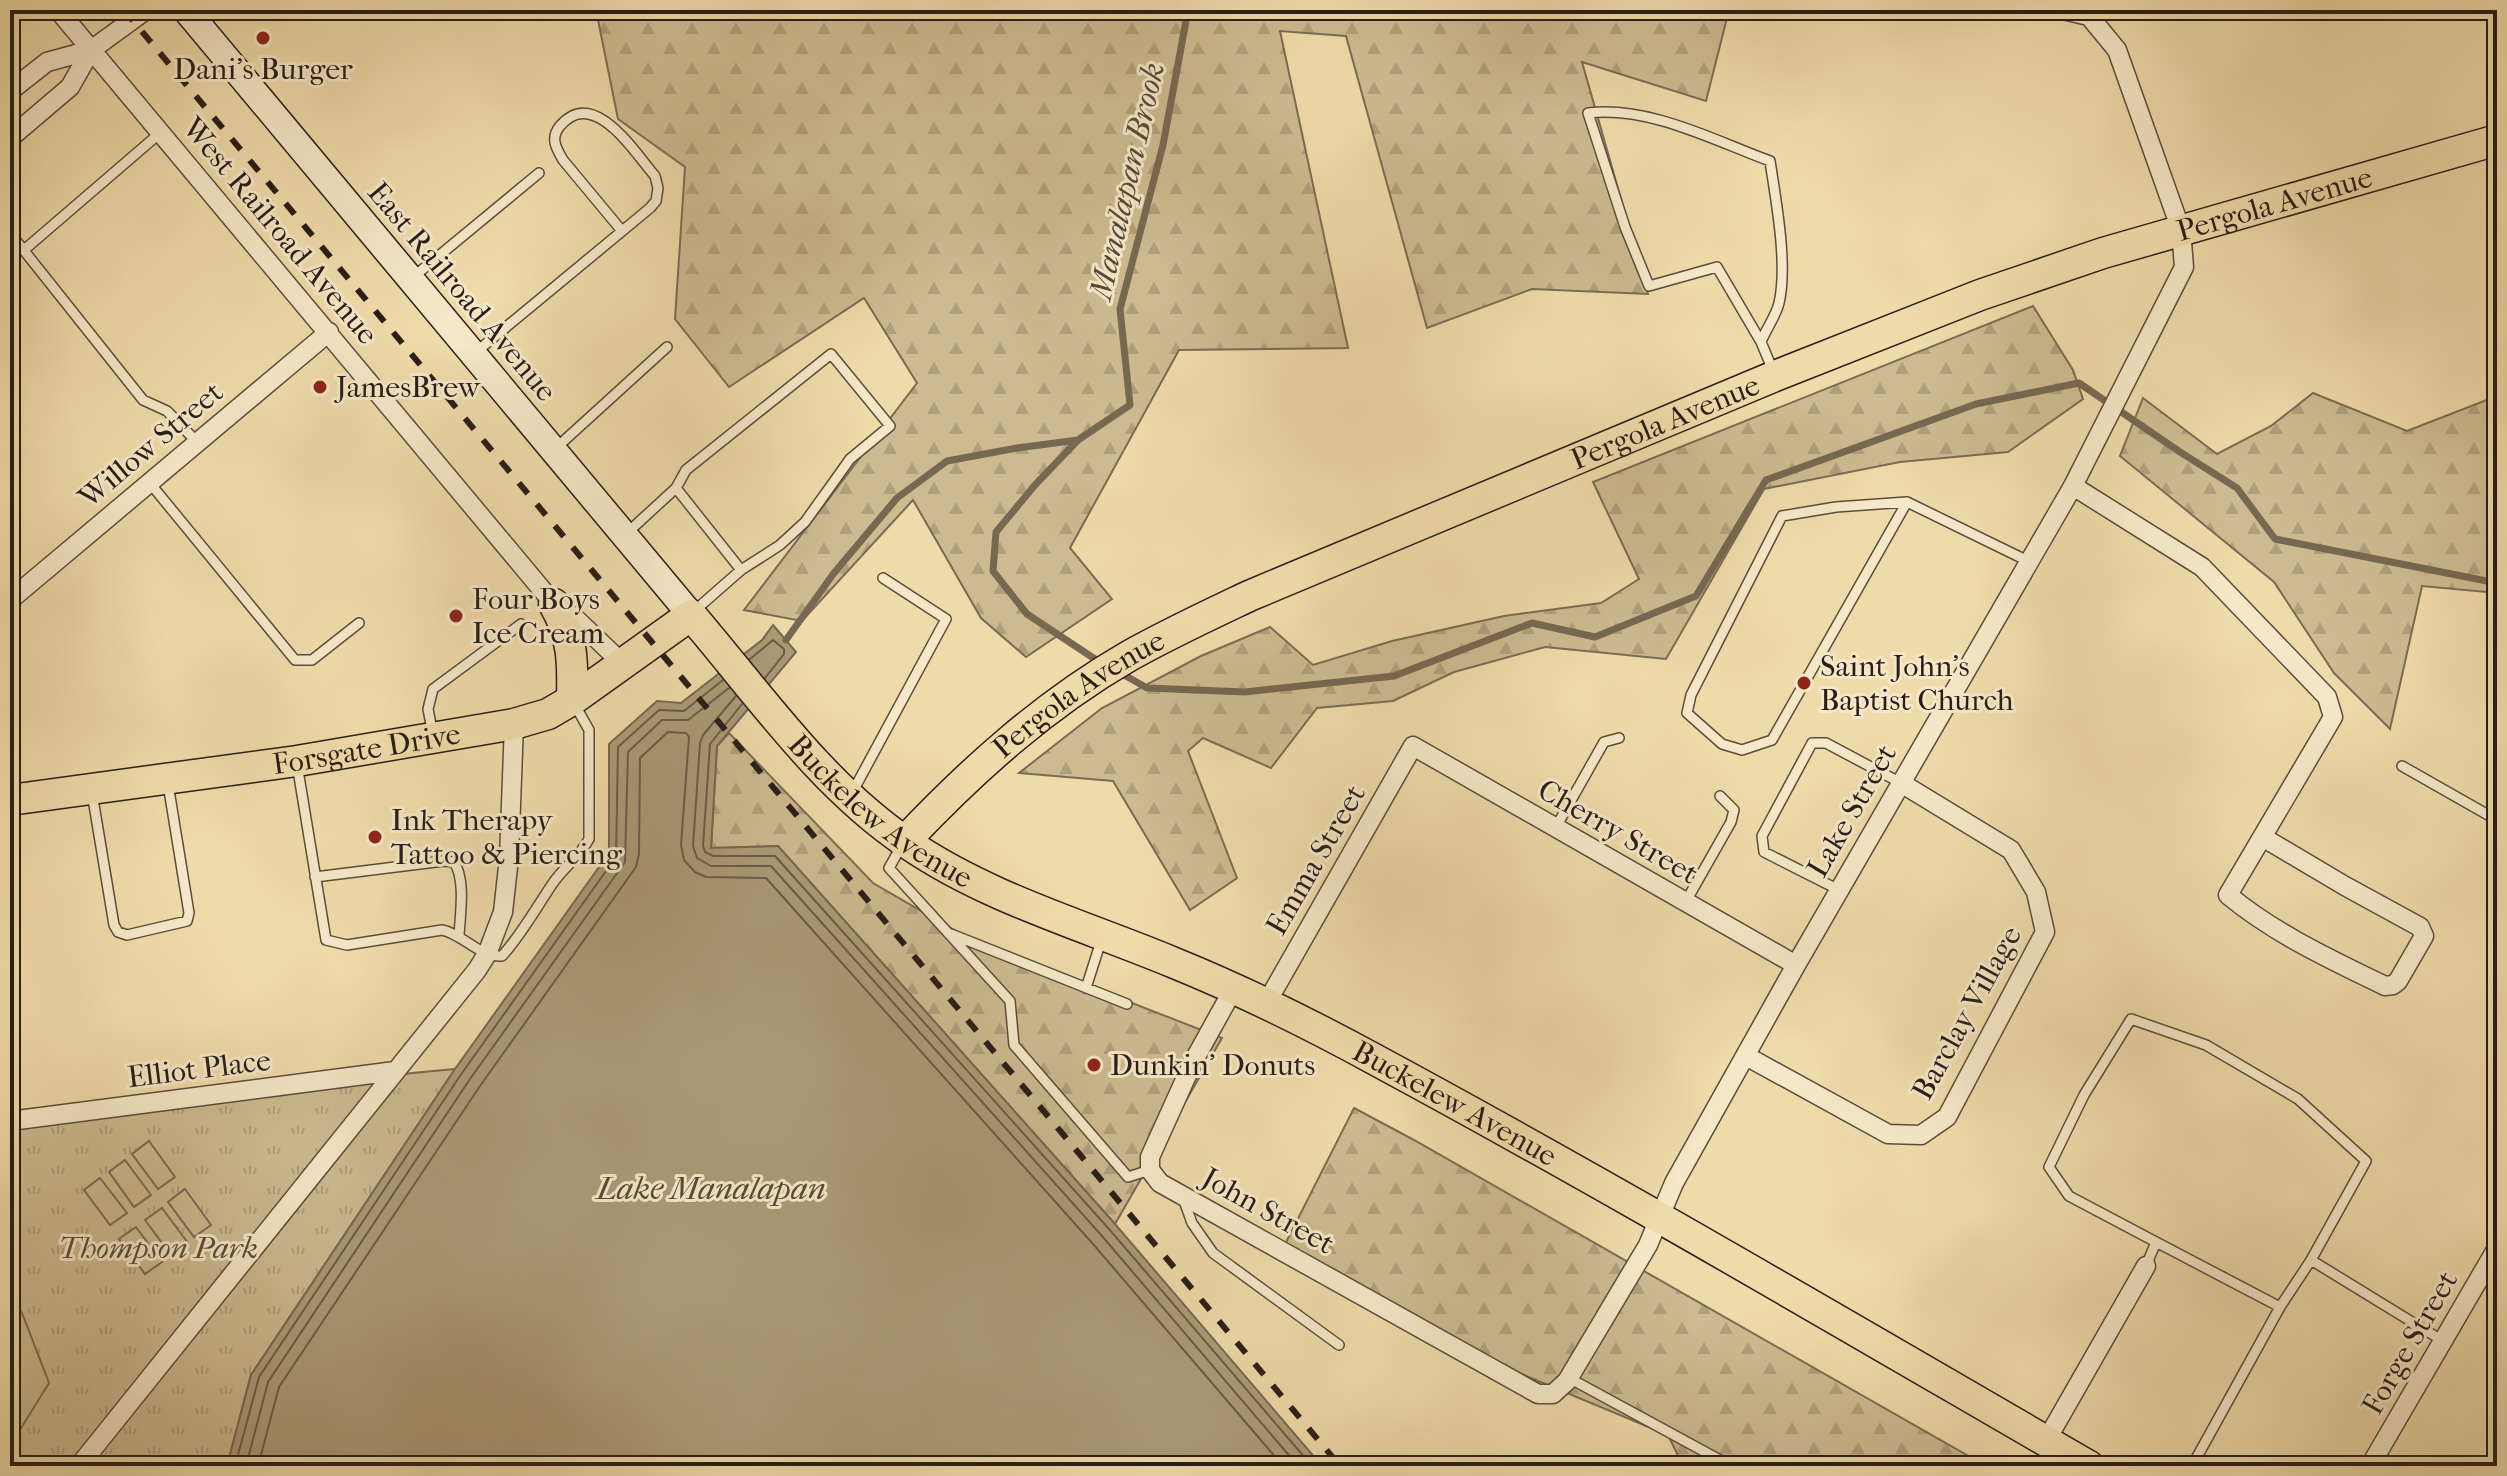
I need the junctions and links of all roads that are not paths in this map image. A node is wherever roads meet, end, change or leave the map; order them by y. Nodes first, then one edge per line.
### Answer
1 (58, 10) edge
2 (146, 10) edge
3 (186, 10) edge
4 (2063, 10) edge
5 (2092, 13) edge
6 (91, 50) junction
7 (10, 91) edge
8 (160, 133) junction
9 (10, 138) edge
10 (2497, 140) edge
11 (539, 173) dead end
12 (2181, 230) junction
13 (622, 231) junction
14 (10, 233) edge
15 (24, 250) junction
16 (409, 280) junction
17 (329, 332) junction
18 (1761, 342) junction
19 (667, 347) dead end
20 (473, 354) junction
21 (1775, 376) junction
22 (197, 442) junction
23 (553, 450) junction
24 (149, 482) junction
25 (2073, 486) junction
26 (676, 488) junction
27 (1907, 502) junction
28 (625, 535) junction
29 (2030, 562) junction
30 (741, 570) junction
31 (883, 578) dead end
32 (10, 600) edge
33 (554, 604) junction
34 (691, 615) junction
35 (359, 623) dead end
36 (521, 624) dead end
37 (622, 663) junction
38 (572, 700) junction
39 (514, 724) junction
40 (434, 738) junction
41 (1619, 738) dead end
42 (1413, 746) joint
43 (297, 761) junction
44 (2402, 766) dead end
45 (167, 779) junction
46 (1901, 783) junction
47 (91, 789) junction
48 (1720, 796) dead end
49 (850, 797) junction
50 (10, 800) edge
51 (2497, 820) edge
52 (1556, 827) junction
53 (2264, 838) junction
54 (904, 842) junction
55 (315, 877) junction
56 (1839, 890) junction
57 (1685, 903) junction
58 (948, 933) junction
59 (1103, 935) junction
60 (459, 936) junction
61 (487, 954) junction
62 (1796, 965) junction
63 (1086, 988) junction
64 (1234, 988) junction
65 (1267, 1002) junction
66 (1127, 1004) dead end
67 (1746, 1056) junction
68 (395, 1071) junction
69 (10, 1121) edge
70 (1150, 1170) junction
71 (1182, 1195) junction
72 (1661, 1219) junction
73 (2156, 1242) junction
74 (2497, 1248) edge
75 (2311, 1260) junction
76 (2146, 1266) joint
77 (2492, 1271) edge
78 (2280, 1307) junction
79 (2443, 1341) junction
80 (1339, 1345) dead end
81 (1569, 1378) junction
82 (2046, 1441) junction
83 (79, 1466) edge
84 (1731, 1466) edge
85 (2089, 1466) edge
86 (2192, 1466) edge
87 (2370, 1466) edge

1 - 6 street, West Railroad Avenue
2 - 6 street
3 - 16 street, East Railroad Avenue
4 - 5 street
5 - 12 street, Lake Street
6 - 7 street
6 - 8 street, West Railroad Avenue
6 - 9 street
8 - 15 lane
8 - 17 street, West Railroad Avenue
10 - 12 main road, Pergola Avenue
11 - 16 lane
12 - 21 main road, Pergola Avenue
12 - 25 street, Lake Street
13 - 13 lane
13 - 20 lane
14 - 15 lane
15 - 22 lane
16 - 20 street, East Railroad Avenue
17 - 22 street, Willow Street
17 - 33 street, West Railroad Avenue
18 - 18 lane
18 - 21 lane
19 - 23 lane
20 - 23 street, East Railroad Avenue
21 - 54 main road, Pergola Avenue
22 - 24 street, Willow Street
23 - 28 street, East Railroad Avenue
24 - 32 street, Willow Street
24 - 35 lane
25 - 29 street, Lake Street
25 - 53 street
26 - 28 lane
26 - 30 lane
26 - 30 lane
27 - 27 lane
27 - 29 lane
28 - 34 street, East Railroad Avenue
29 - 46 street, Lake Street
30 - 34 lane
31 - 49 lane
33 - 37 street, West Railroad Avenue
33 - 38 main road
34 - 37 main road, Forsgate Drive
34 - 49 main road, Buckelew Avenue
36 - 40 lane
37 - 38 main road, Forsgate Drive
38 - 39 main road, Forsgate Drive
38 - 61 lane
39 - 40 main road, Forsgate Drive
39 - 61 street
40 - 43 main road, Forsgate Drive
41 - 52 lane
42 - 52 street, Cherry Street
42 - 65 street, Emma Street
43 - 45 main road, Forsgate Drive
43 - 55 lane
44 - 51 lane
45 - 47 main road, Forsgate Drive
45 - 47 lane
46 - 56 street, Lake Street
46 - 56 lane
46 - 67 street, Barclay Village
47 - 50 main road, Forsgate Drive
48 - 57 lane
49 - 54 main road, Buckelew Avenue
52 - 57 street, Cherry Street
53 - 53 street
54 - 58 lane
54 - 59 main road, Buckelew Avenue
55 - 60 lane
55 - 60 lane
56 - 62 street, Lake Street
57 - 62 street, Cherry Street
58 - 63 lane
58 - 70 lane
59 - 63 lane
59 - 64 main road, Buckelew Avenue
60 - 61 lane
61 - 68 street
62 - 67 street, Lake Street
63 - 66 lane
64 - 65 main road, Buckelew Avenue
64 - 70 street
65 - 72 main road, Buckelew Avenue
67 - 72 street, Lake Street
68 - 69 street, Elliot Place
68 - 83 street
70 - 71 street, John Street
71 - 80 lane
71 - 81 street, John Street
72 - 81 street, Lake Street
72 - 82 main road, Buckelew Avenue
73 - 75 lane
73 - 76 lane
73 - 78 lane
74 - 77 street, Forge Street
75 - 78 lane
75 - 79 lane
76 - 82 street
77 - 79 street, Forge Street
78 - 86 lane
79 - 87 street, Forge Street
81 - 84 lane
82 - 85 main road, Buckelew Avenue

